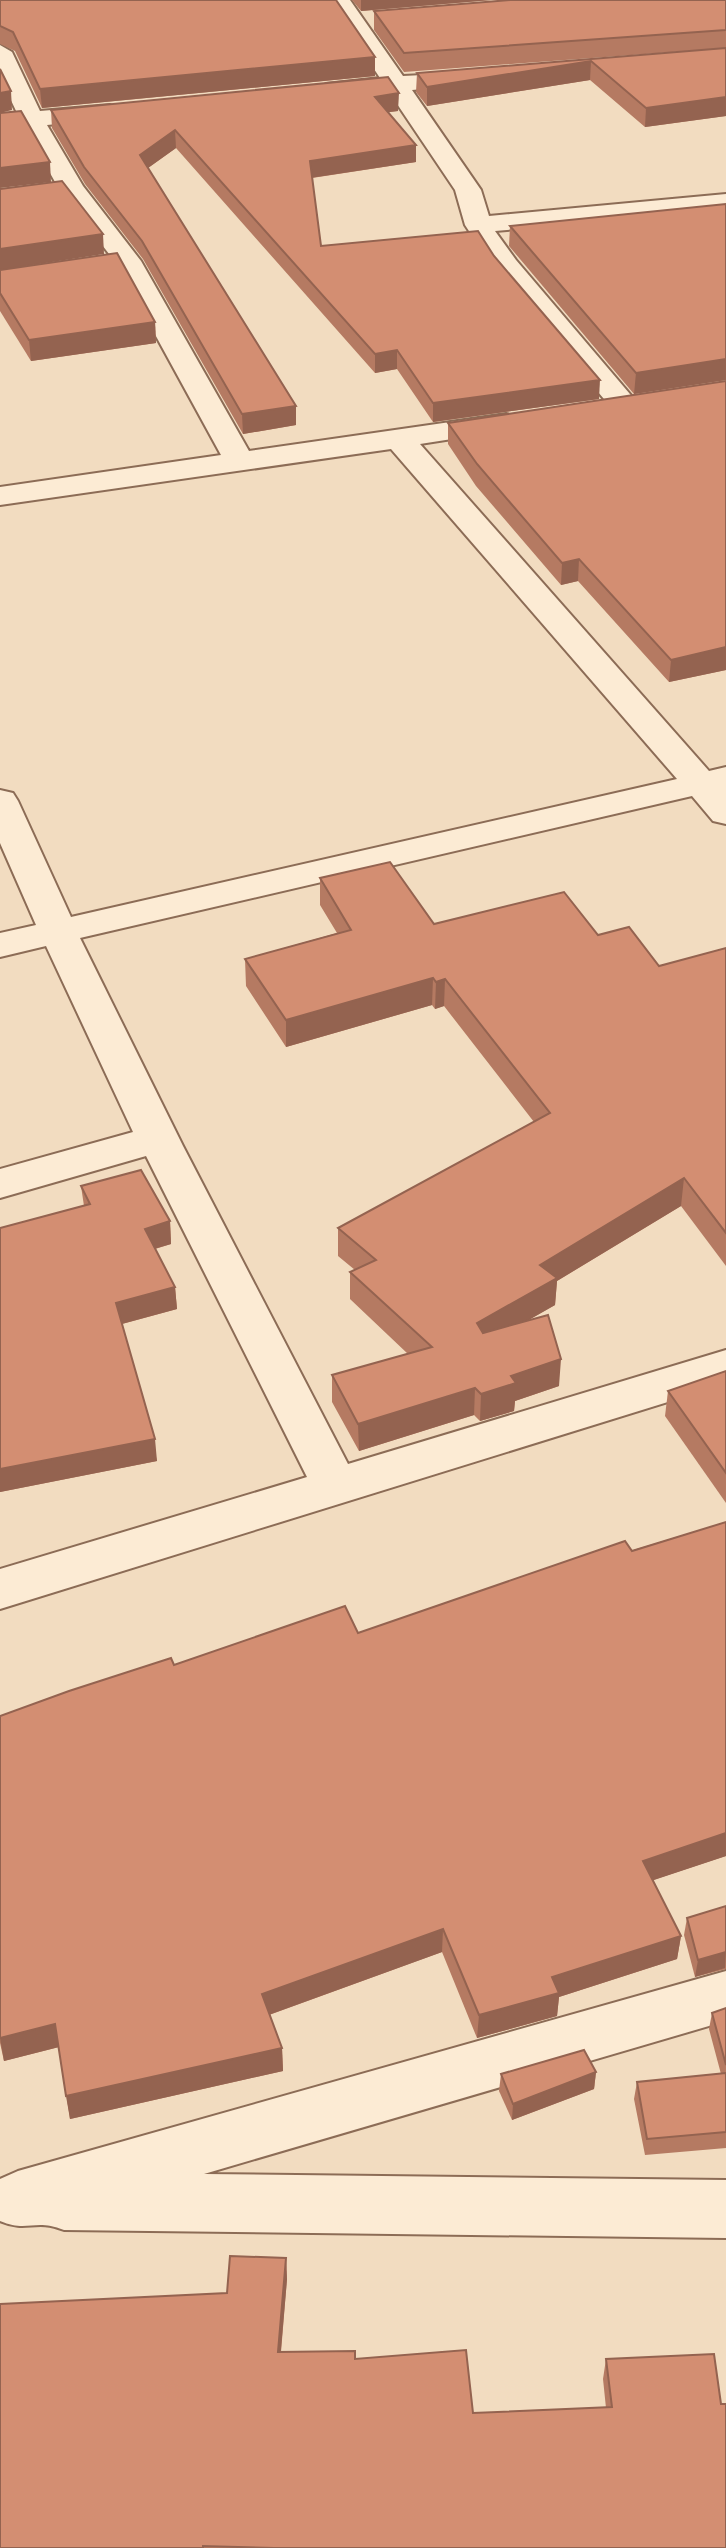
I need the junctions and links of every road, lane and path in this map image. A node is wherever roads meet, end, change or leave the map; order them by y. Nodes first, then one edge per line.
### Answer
1 (346, 11) edge
2 (384, 19) edge
3 (0, 52) edge
4 (507, 74) edge
5 (397, 83) junction
6 (317, 91) edge
7 (127, 110) edge
8 (32, 120) junction
9 (0, 122) edge
10 (72, 189) junction
11 (43, 193) edge
12 (726, 202) edge
13 (478, 225) junction
14 (128, 261) junction
15 (99, 265) edge
16 (595, 410) edge
17 (534, 419) edge
18 (398, 438) junction
19 (239, 461) junction
20 (0, 496) edge
21 (714, 781) edge
22 (0, 801) edge
23 (726, 813) edge
24 (56, 932) junction
25 (0, 945) edge
26 (157, 1139) junction
27 (0, 1184) edge
28 (726, 1367) edge
29 (336, 1486) junction
30 (0, 1589) edge
31 (726, 1996) edge
32 (9, 2201) edge
33 (726, 2209) edge

1 - 2 street
1 - 5 street
3 - 8 street
4 - 5 street
5 - 6 street
5 - 13 street
7 - 8 street
8 - 9 street
8 - 10 street
10 - 11 street
10 - 14 street
12 - 13 street
13 - 16 street
14 - 15 street
14 - 19 street
17 - 18 street
18 - 19 street
18 - 21 street
19 - 20 street
21 - 23 street
21 - 24 street
22 - 24 street
24 - 25 street
24 - 26 street
26 - 27 street
26 - 29 street
28 - 29 street
29 - 30 street
31 - 32 street
32 - 33 street

